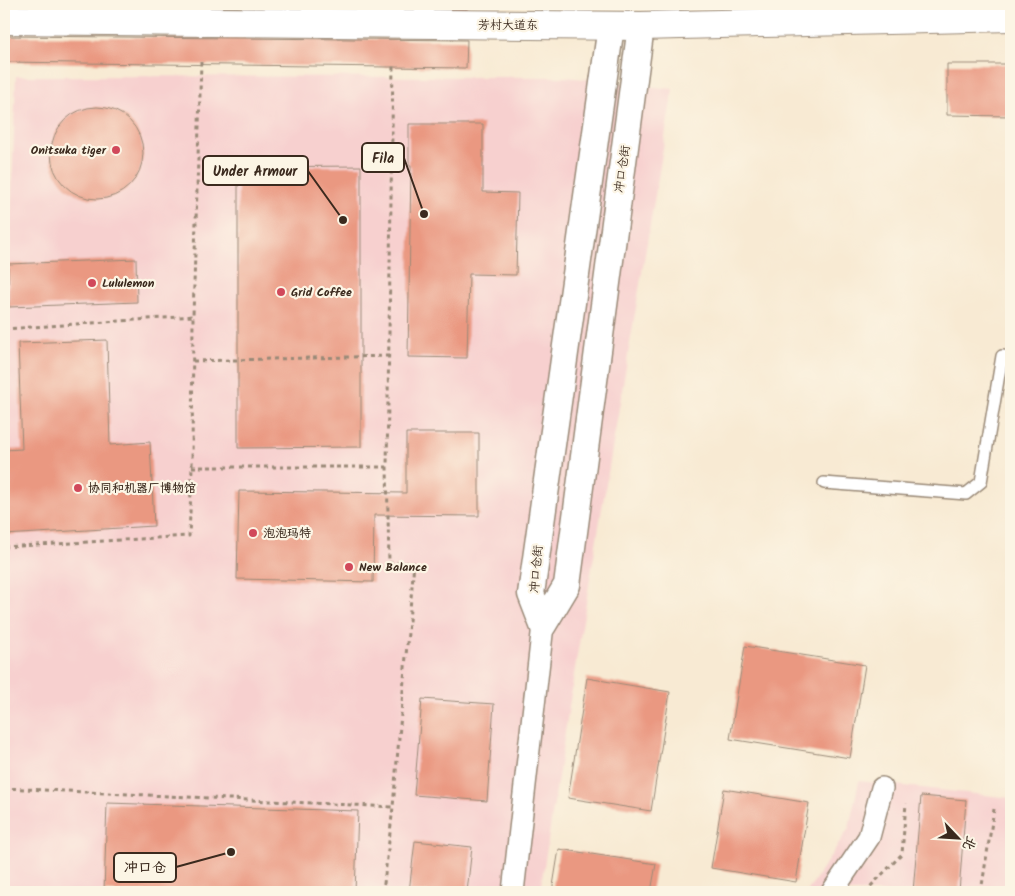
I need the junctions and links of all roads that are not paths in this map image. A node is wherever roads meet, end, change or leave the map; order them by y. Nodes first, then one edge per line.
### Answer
1 (1011, 17) edge
2 (4, 20) edge
3 (610, 26) junction
4 (641, 26) junction
5 (1011, 357) edge
6 (824, 483) dead end
7 (543, 625) junction
8 (882, 788) dead end
9 (513, 892) edge
10 (832, 892) edge

1 - 4 highway, 芳村大道东
2 - 3 highway, 芳村大道东
3 - 4 highway, 芳村大道东
3 - 7 street, 冲口仓街
4 - 7 street, 冲口仓街
5 - 6 lane
7 - 9 street
8 - 10 street

